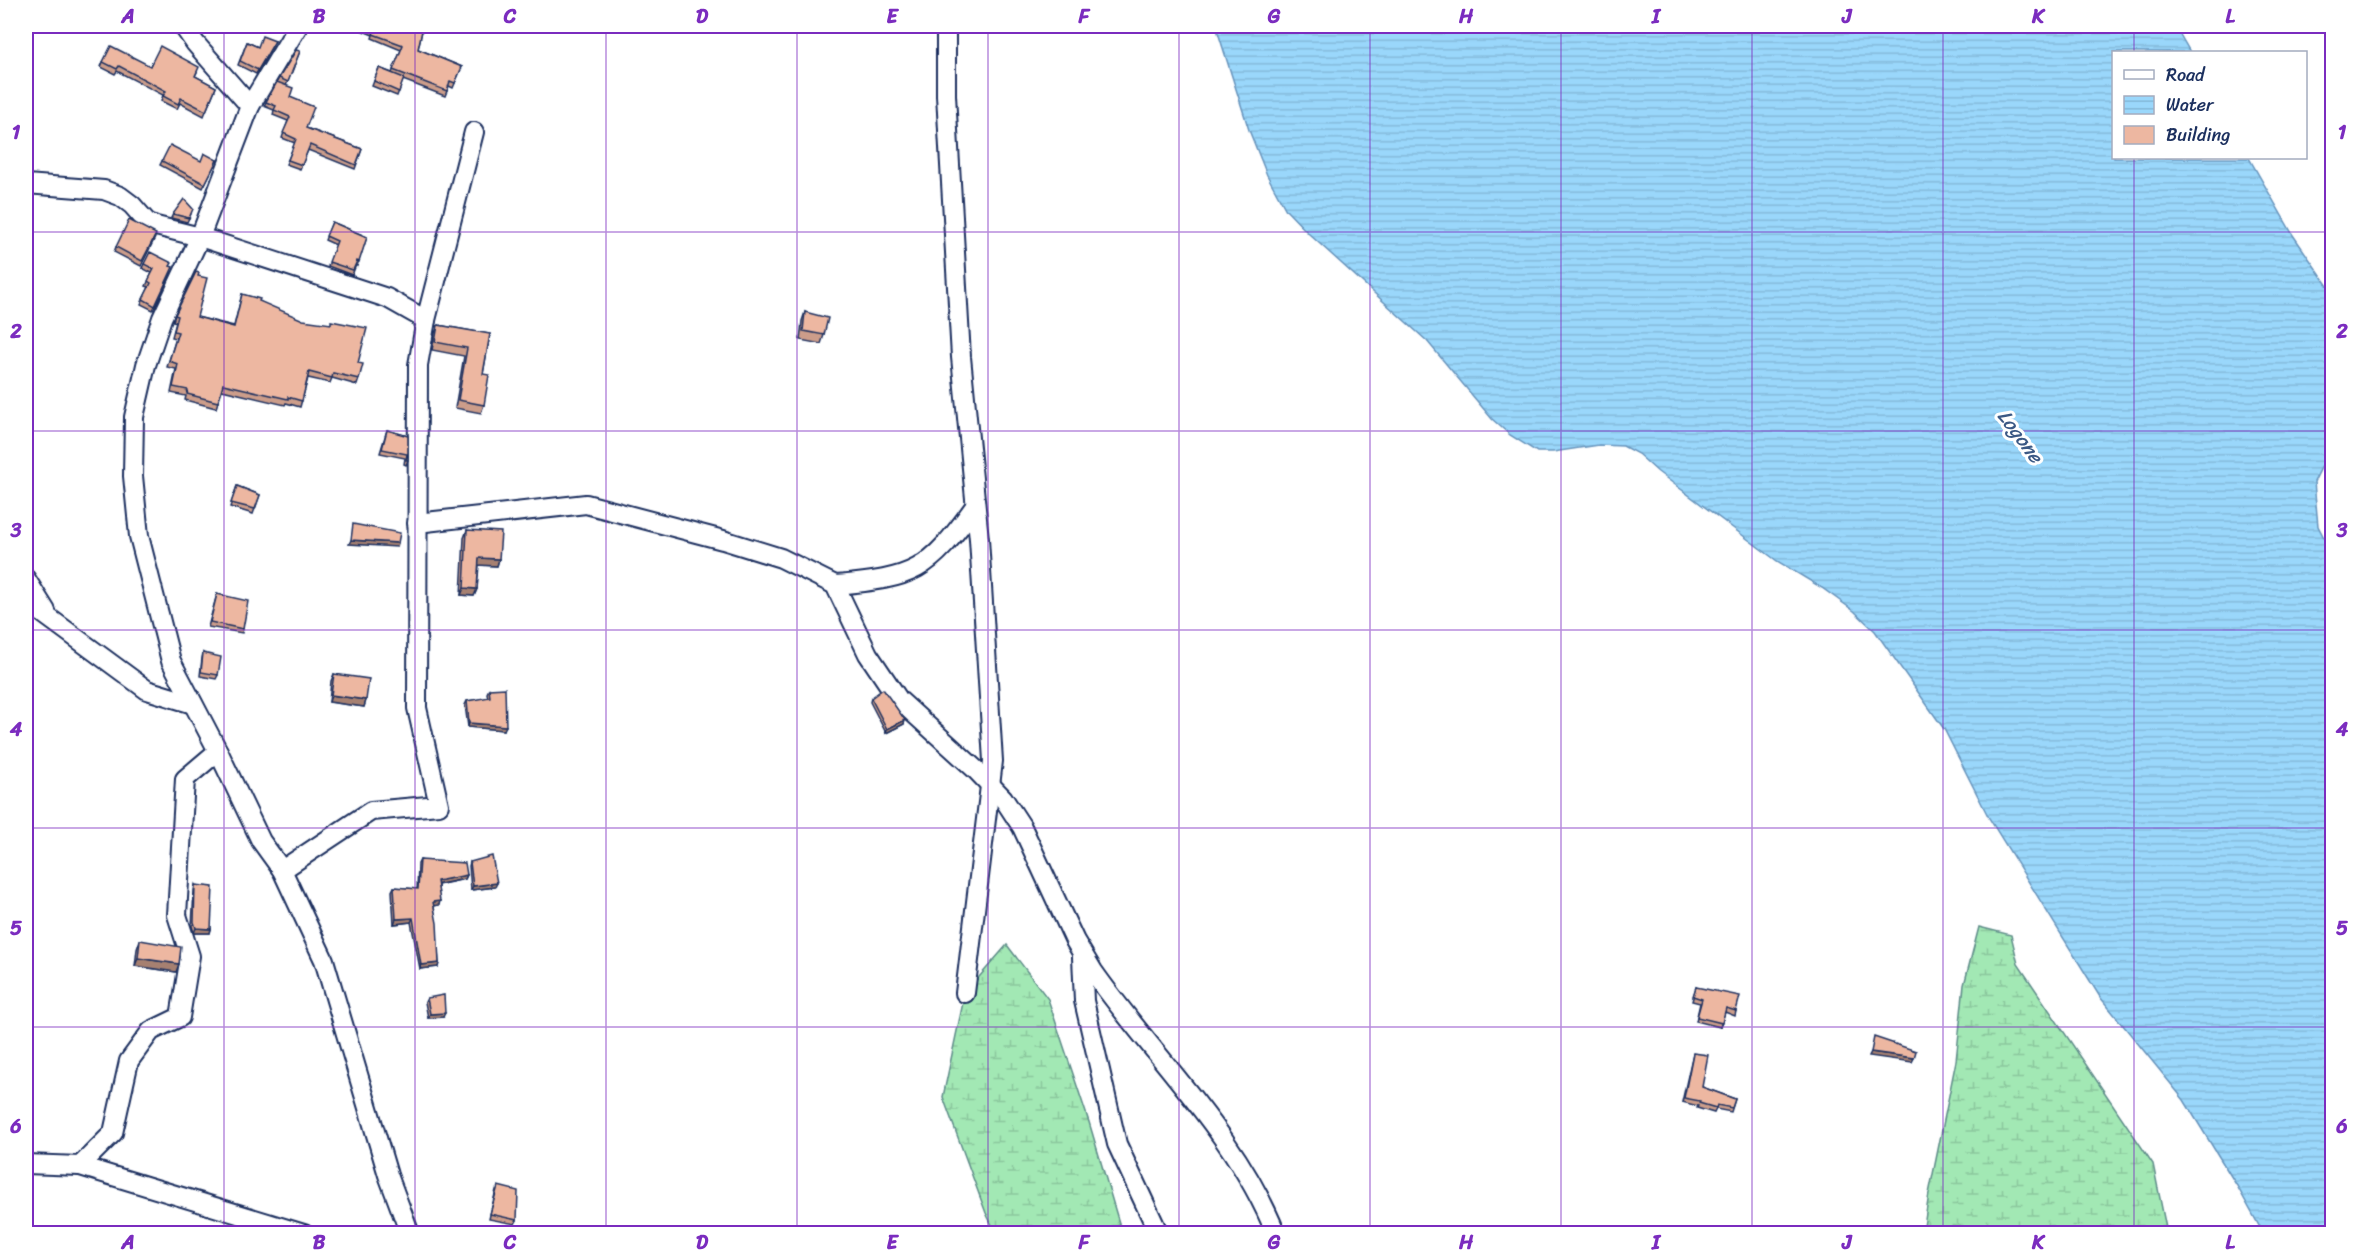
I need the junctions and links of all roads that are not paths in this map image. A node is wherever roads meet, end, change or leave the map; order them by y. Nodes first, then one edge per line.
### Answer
1 (183, 26) edge
2 (297, 26) edge
3 (946, 26) edge
4 (250, 106) junction
5 (474, 132) dead end
6 (26, 184) edge
7 (201, 237) junction
8 (426, 320) junction
9 (975, 506) junction
10 (417, 523) junction
11 (26, 579) edge
12 (835, 585) junction
13 (26, 601) edge
14 (52, 620) junction
15 (194, 704) junction
16 (218, 751) junction
17 (991, 785) junction
18 (282, 870) junction
19 (1082, 954) junction
20 (965, 993) dead end
21 (26, 1164) edge
22 (81, 1166) junction
23 (304, 1233) edge
24 (410, 1233) edge
25 (1159, 1233) edge
26 (1276, 1233) edge

1 - 4 street
2 - 4 street
3 - 9 street
4 - 7 street
5 - 8 street
6 - 7 street
7 - 8 street
7 - 15 street
8 - 10 street
9 - 12 street
9 - 17 street
10 - 12 street
10 - 18 street
11 - 14 street
12 - 17 street
13 - 14 street
14 - 15 street
15 - 16 street
16 - 18 street
16 - 22 street
17 - 19 street
17 - 20 street
18 - 24 street
19 - 25 street
19 - 26 street
21 - 22 street
22 - 23 street

